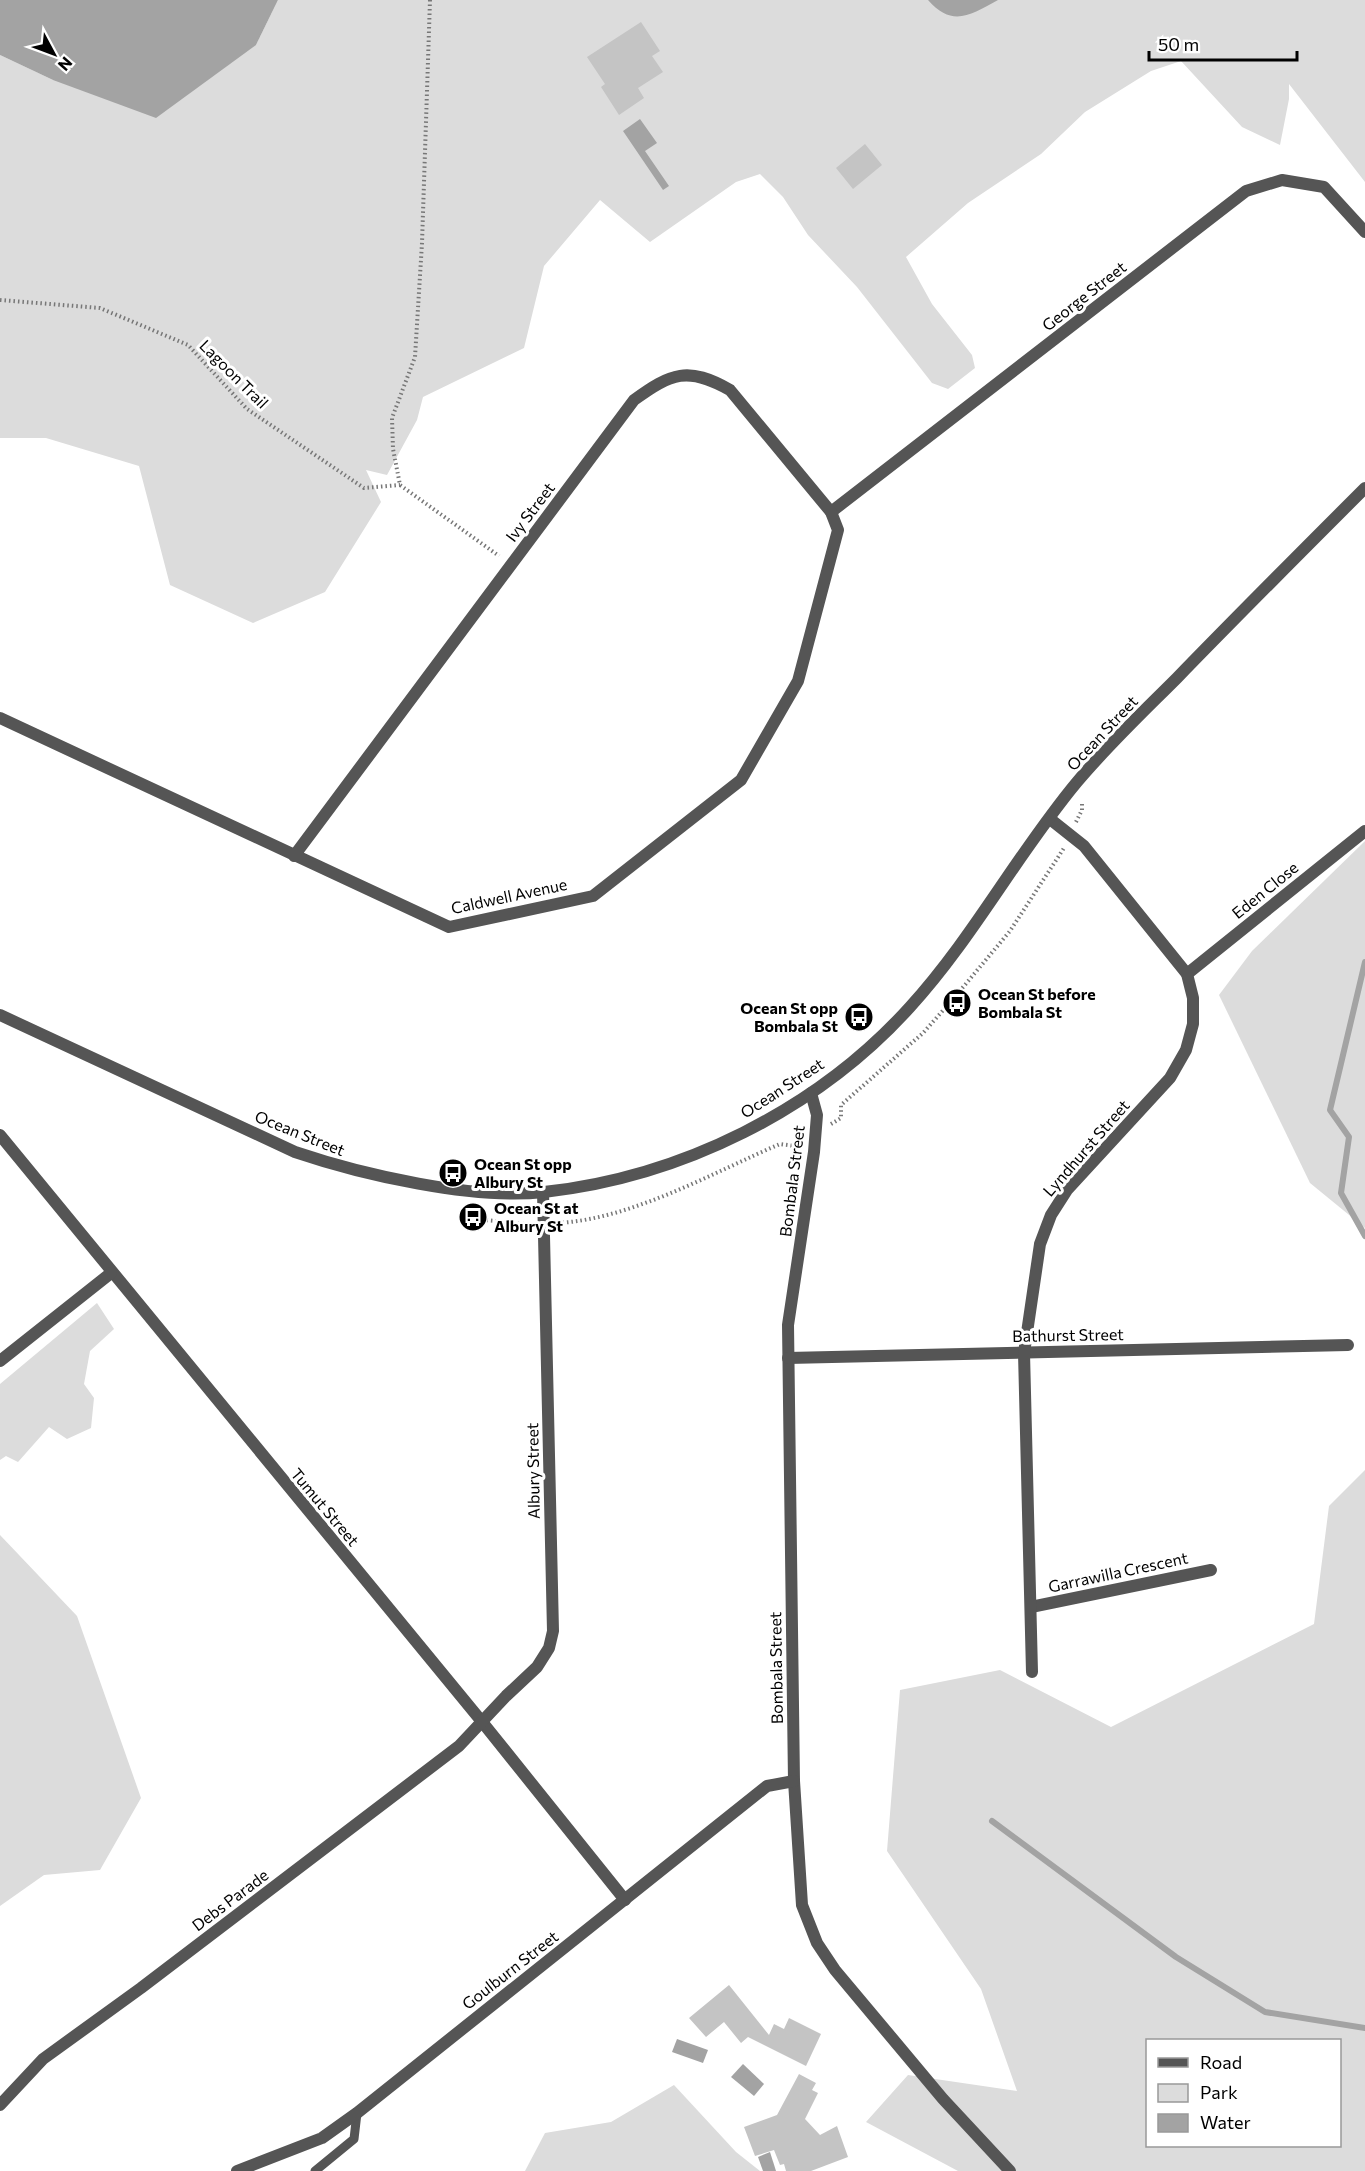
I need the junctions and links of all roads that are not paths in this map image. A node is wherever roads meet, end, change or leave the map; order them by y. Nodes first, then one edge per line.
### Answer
1 (1365, 232) edge
2 (1365, 488) edge
3 (831, 512) junction
4 (0, 718) edge
5 (1050, 819) junction
6 (1365, 831) edge
7 (294, 856) junction
8 (1186, 974) junction
9 (0, 1015) edge
10 (811, 1093) junction
11 (0, 1135) edge
12 (543, 1192) junction
13 (111, 1273) junction
14 (1348, 1345) dead end
15 (1024, 1353) junction
16 (788, 1358) junction
17 (0, 1361) edge
18 (1211, 1570) dead end
19 (1031, 1607) junction
20 (1032, 1672) dead end
21 (483, 1723) junction
22 (794, 1781) junction
23 (625, 1900) junction
24 (0, 2105) edge
25 (357, 2113) junction
26 (237, 2171) edge
27 (315, 2171) edge
28 (1010, 2171) edge

1 - 3 street, George Street
2 - 5 street, Ocean Street
3 - 7 street, Caldwell Avenue
3 - 7 street, Ivy Street
4 - 7 street, Caldwell Avenue
5 - 8 street, Lyndhurst Street
5 - 10 street, Ocean Street
6 - 8 street, Eden Close
8 - 15 street, Lyndhurst Street
9 - 12 street, Ocean Street
10 - 12 street, Ocean Street
10 - 16 street, Bombala Street
11 - 13 street, Tumut Street
12 - 21 street, Albury Street
13 - 17 street
13 - 21 street, Tumut Street
14 - 15 street, Bathurst Street
15 - 16 street, Bathurst Street
15 - 19 street, Lyndhurst Street
16 - 22 street, Bombala Street
18 - 19 street, Garrawilla Crescent
19 - 20 street, Lyndhurst Street
21 - 23 street, Tumut Street
21 - 24 street, Debs Parade
22 - 23 street, Goulburn Street
22 - 28 street, Bombala Street
23 - 25 street, Goulburn Street
25 - 26 street, Goulburn Street
25 - 27 lane

